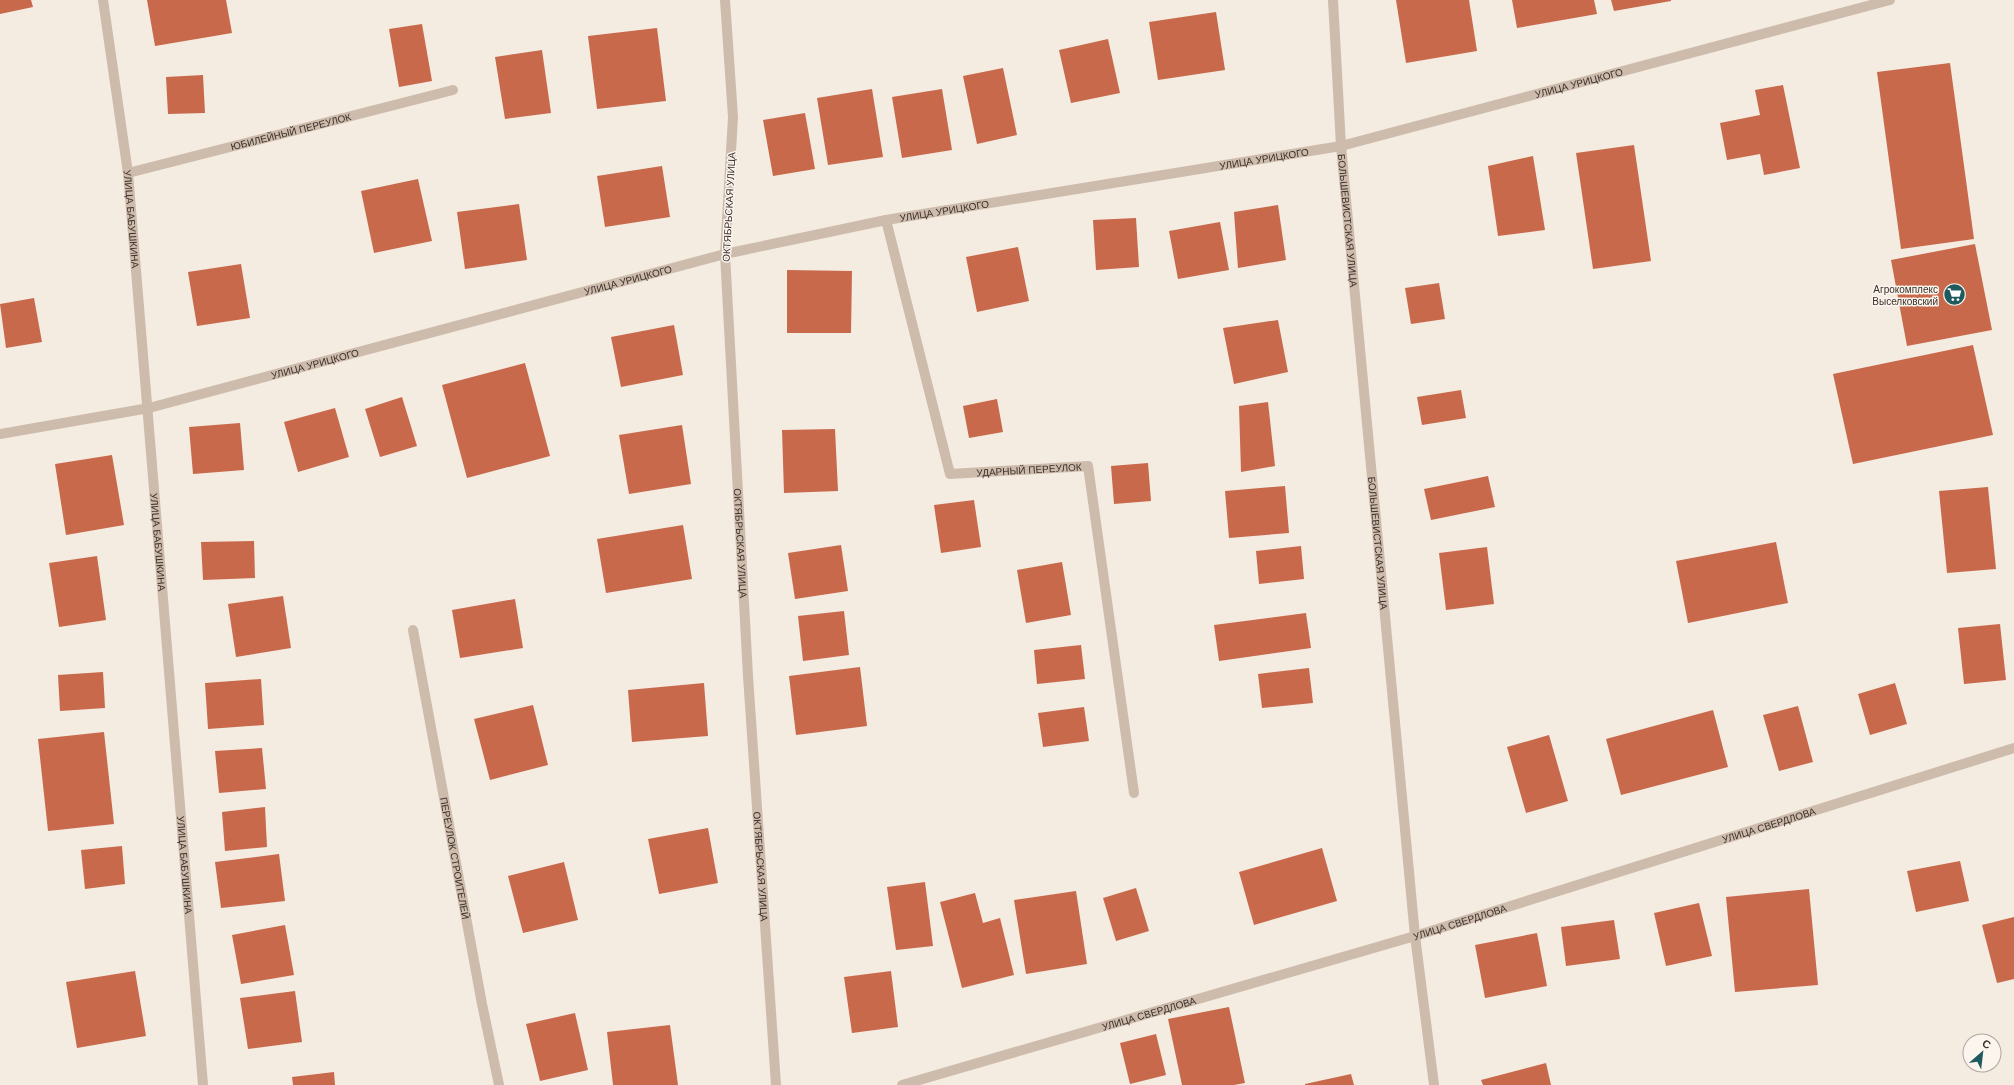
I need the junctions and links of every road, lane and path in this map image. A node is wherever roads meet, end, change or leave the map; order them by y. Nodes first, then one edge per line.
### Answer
1 (102, 0) edge
2 (725, 0) edge
3 (1333, 0) edge
4 (1890, 0) edge
5 (453, 90) dead end
6 (1342, 146) junction
7 (128, 173) junction
8 (886, 220) junction
9 (725, 254) junction
10 (149, 408) junction
11 (0, 434) edge
12 (413, 630) dead end
13 (2014, 748) edge
14 (1134, 793) dead end
15 (1415, 936) junction
16 (202, 1085) edge
17 (499, 1085) edge
18 (776, 1085) edge
19 (902, 1085) edge
20 (1434, 1085) edge

1 - 7 street, УЛИЦА БАБУШКИНА
2 - 9 street, ОКТЯБРЬСКАЯ УЛИЦА
3 - 6 street, БОЛЬШЕВИСТСКАЯ УЛИЦА
4 - 6 street, УЛИЦА УРИЦКОГО
5 - 7 street, ЮБИЛЕЙНЫЙ ПЕРЕУЛОК
6 - 8 street, УЛИЦА УРИЦКОГО
6 - 15 street, БОЛЬШЕВИСТСКАЯ УЛИЦА
7 - 10 street, УЛИЦА БАБУШКИНА
8 - 9 street, УЛИЦА УРИЦКОГО
8 - 14 street, УДАРНЫЙ ПЕРЕУЛОК
9 - 10 street, УЛИЦА УРИЦКОГО
9 - 18 street, ОКТЯБРЬСКАЯ УЛИЦА
10 - 11 street, УЛИЦА УРИЦКОГО
10 - 16 street, УЛИЦА БАБУШКИНА
12 - 17 street, ПЕРЕУЛОК СТРОИТЕЛЕЙ
13 - 15 street, УЛИЦА СВЕРДЛОВА
15 - 19 street, УЛИЦА СВЕРДЛОВА
15 - 20 street, БОЛЬШЕВИСТСКАЯ УЛИЦА

